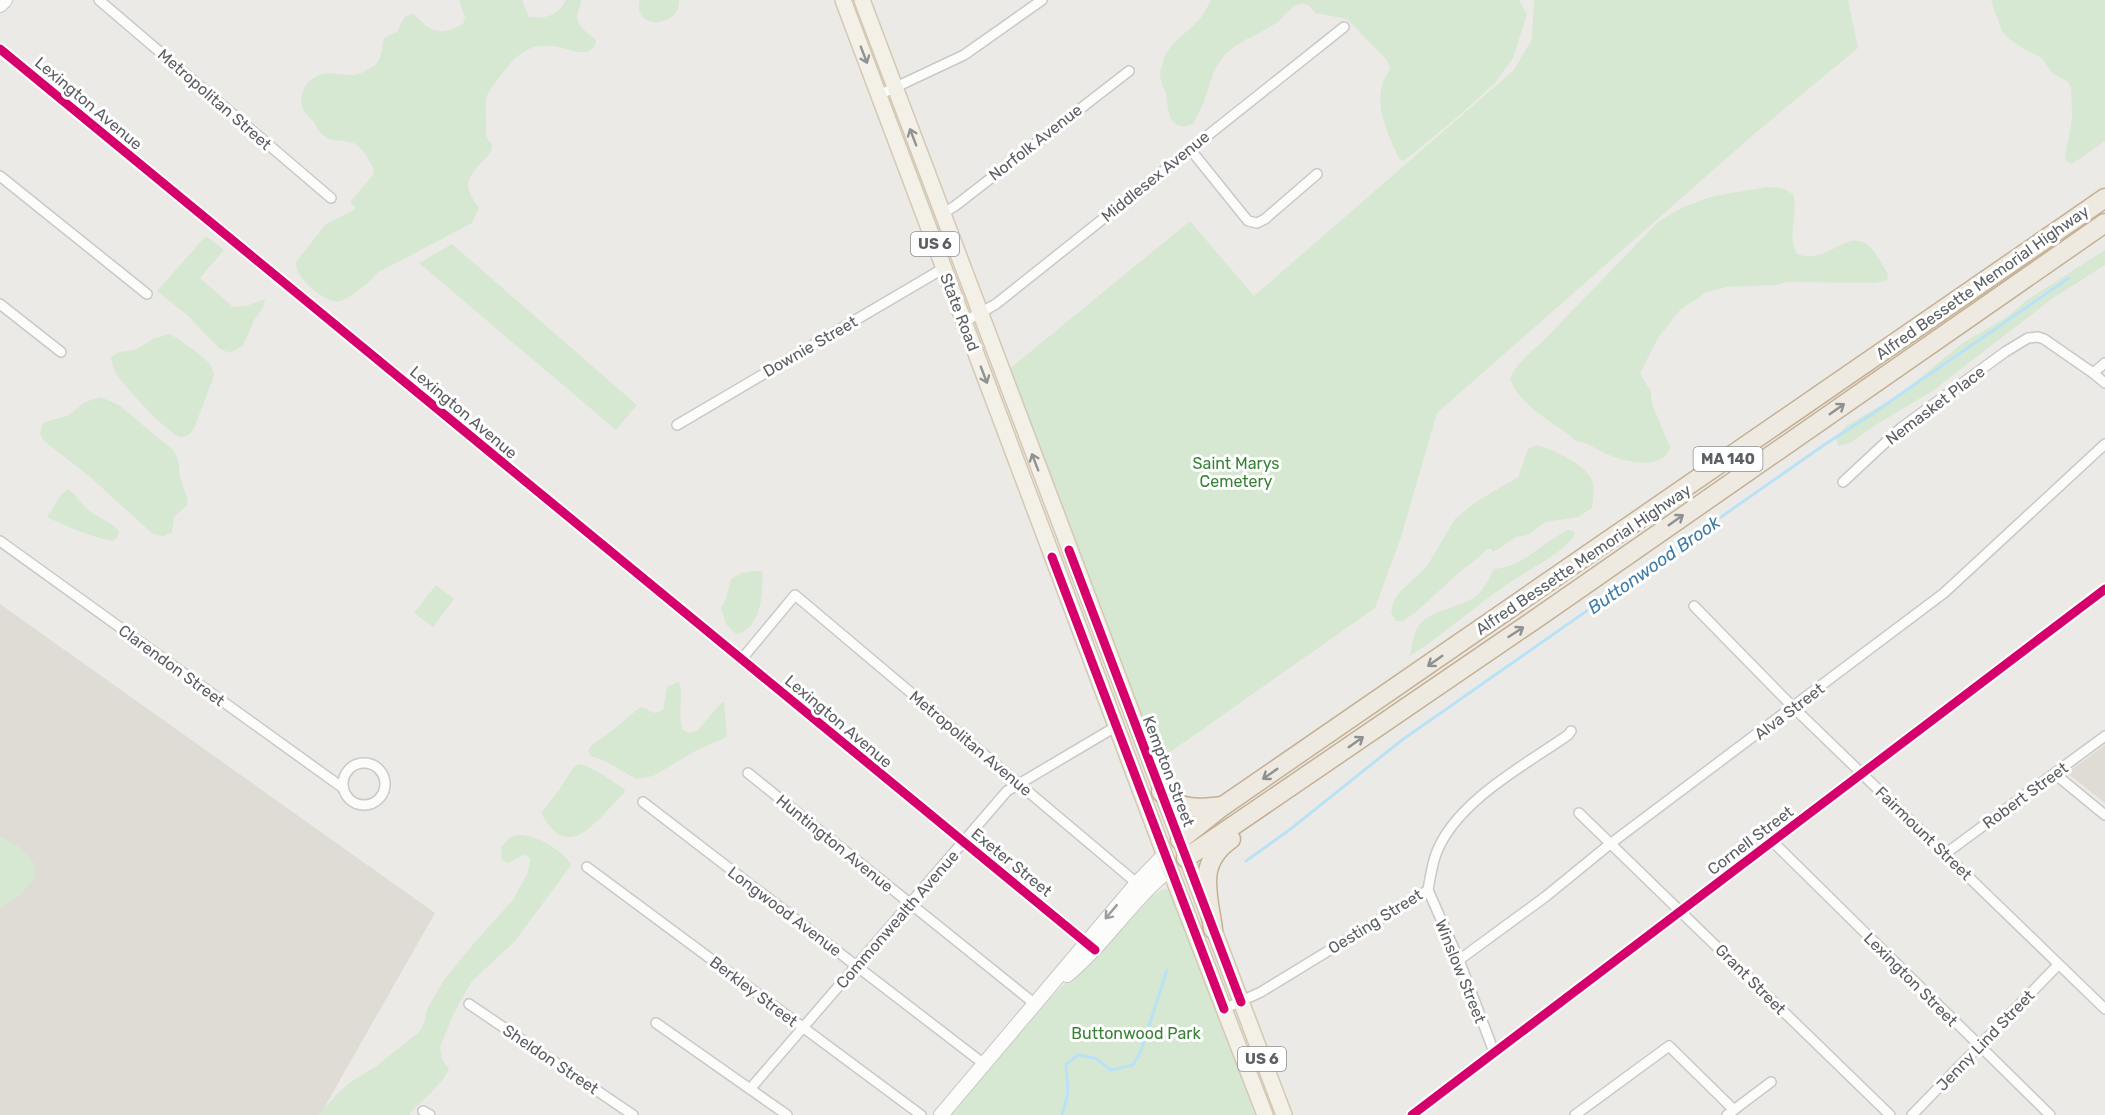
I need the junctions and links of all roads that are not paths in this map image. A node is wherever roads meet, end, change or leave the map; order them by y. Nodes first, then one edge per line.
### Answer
1 (5, 0) edge
2 (99, 0) edge
3 (843, 0) edge
4 (862, 0) edge
5 (1042, 0) edge
6 (0, 5) edge
7 (1344, 27) dead end
8 (0, 49) edge
9 (1129, 70) dead end
10 (894, 88) junction
11 (879, 95) junction
12 (1190, 149) junction
13 (1317, 174) dead end
14 (0, 176) edge
15 (331, 198) dead end
16 (2105, 198) edge
17 (942, 214) junction
18 (2105, 224) edge
19 (944, 268) junction
20 (147, 294) dead end
21 (0, 304) edge
22 (979, 315) junction
23 (964, 322) junction
24 (61, 352) dead end
25 (2105, 363) edge
26 (2093, 373) junction
27 (2105, 383) edge
28 (677, 425) dead end
29 (2105, 444) edge
30 (1843, 482) dead end
31 (0, 541) edge
32 (1069, 550) junction
33 (1052, 557) junction
34 (2105, 589) edge
35 (1694, 606) dead end
36 (741, 660) junction
37 (1793, 707) junction
38 (1117, 726) junction
39 (1571, 731) dead end
40 (2105, 736) edge
41 (1320, 766) junction
42 (748, 773) dead end
43 (1863, 773) junction
44 (2055, 774) junction
45 (1019, 784) junction
46 (343, 788) junction
47 (1161, 792) junction
48 (910, 799) joint
49 (643, 802) dead end
50 (1223, 807) junction
51 (1579, 813) dead end
52 (2105, 815) edge
53 (1180, 840) junction
54 (964, 842) junction
55 (1773, 842) junction
56 (1610, 844) junction
57 (1165, 854) junction
58 (1945, 854) junction
59 (1186, 858) junction
60 (586, 867) dead end
61 (1170, 869) junction
62 (1142, 887) junction
63 (1428, 890) junction
64 (911, 904) junction
65 (1681, 911) junction
66 (1213, 929) junction
67 (1091, 946) junction
68 (1458, 960) junction
69 (2058, 965) junction
70 (857, 966) junction
71 (1241, 1002) junction
72 (469, 1004) dead end
73 (1035, 1004) junction
74 (1224, 1009) junction
75 (2105, 1009) edge
76 (656, 1023) dead end
77 (804, 1028) junction
78 (1979, 1046) junction
79 (1494, 1052) junction
80 (984, 1064) junction
81 (1772, 1082) dead end
82 (750, 1089) junction
83 (1730, 1112) edge
84 (633, 1115) edge
85 (787, 1115) edge
86 (921, 1115) edge
87 (941, 1115) edge
88 (1265, 1115) edge
89 (1284, 1115) edge
90 (1412, 1115) edge
91 (1575, 1115) edge
92 (1890, 1115) edge
93 (1912, 1115) edge
94 (2050, 1115) edge

1 - 6 main road
2 - 15 street, Metropolitan Street
3 -> 11 main road, State Road / US 6
4 - 10 main road, State Road / US 6
5 - 10 street
7 - 12 street, Middlesex Avenue
8 - 36 street, Lexington Avenue
9 - 17 street, Norfolk Avenue
10 - 11 street
17 -> 10 main road, State Road / US 6
11 - 19 main road, State Road / US 6
12 - 13 street
12 - 22 street, Middlesex Avenue
14 - 20 street
16 -> 50 highway, Alfred Bessette Memorial Highway / MA 140
17 - 22 main road, State Road / US 6
41 -> 18 highway, Alfred Bessette Memorial Highway / MA 140
19 - 23 main road, State Road / US 6
19 - 28 street, Downie Street
21 - 24 street
22 - 23 street, Middlesex Avenue
32 -> 22 main road, State Road / US 6
23 -> 33 main road, State Road / US 6
25 - 26 street
26 - 27 street
26 - 30 street, Nemasket Place
29 - 37 street, Alva Street
31 - 46 street, Clarendon Street
32 - 33 main road
32 - 47 main road, Kempton Street / US 6
33 - 38 main road, Kempton Street / US 6
34 - 43 street, Cornell Street
35 - 37 street, Fairmount Street
36 - 45 street, Metropolitan Avenue
36 - 48 street, Lexington Avenue
37 - 43 street, Fairmount Street
37 - 56 street, Alva Street
38 - 45 street, Commonwealth Avenue
38 - 57 main road, Kempton Street / US 6
39 - 63 street, Oesting Street
40 - 44 street, Robert Street
41 - 59 highway, Alfred Bessette Memorial Highway / MA 140
41 - 66 highway
42 - 64 street, Huntington Avenue
43 - 55 street, Cornell Street
43 - 58 street, Fairmount Street
44 - 52 street
44 - 58 street, Robert Street
45 - 54 street, Commonwealth Avenue
45 - 62 street, Metropolitan Avenue
46 - 46 street, Clarendon Street
47 - 50 highway
47 - 53 main road, Kempton Street / US 6
48 - 54 street, Exeter Street
49 - 70 street, Longwood Avenue
50 - 53 highway, Alfred Bessette Memorial Highway / MA 140
51 - 56 street, Grant Street
53 - 57 main road, MA 140
53 - 59 main road, Kempton Street / US 6
54 - 64 street, Commonwealth Avenue
54 - 67 street, Exeter Street
55 - 65 street, Cornell Street
55 - 78 street, Lexington Street
56 - 65 street, Grant Street
56 - 68 street, Alva Street
57 - 61 main road, Kempton Street / US 6
57 - 62 main road
58 - 69 street, Fairmount Street
59 - 61 main road, MA 140
59 - 66 main road, Kempton Street / US 6
60 - 77 street, Berkley Street
61 - 62 main road
61 - 74 main road, Kempton Street / US 6
62 - 67 main road
63 - 68 street, Winslow Street
63 - 71 street, Oesting Street
64 - 70 street, Commonwealth Avenue
64 - 73 street, Huntington Avenue
65 - 79 street, Cornell Street
65 - 92 street, Grant Street
66 - 71 main road, Kempton Street / US 6
67 - 73 main road
68 - 79 street, Winslow Street
69 - 75 street, Fairmount Street
69 - 78 street, Jenny Lind Street
70 - 77 street, Commonwealth Avenue
70 - 80 street, Longwood Avenue
71 - 74 street, Oesting Street
71 - 89 main road, Kempton Street / US 6
72 - 84 street, Sheldon Street
73 - 80 main road
74 - 88 main road, Kempton Street / US 6
76 - 82 street
77 - 82 street, Commonwealth Avenue
77 - 86 street, Berkley Street
78 - 93 street, Jenny Lind Street
78 - 94 street, Lexington Street
79 - 90 street, Cornell Street
80 - 87 main road
81 - 83 street
82 - 85 street
83 - 91 street

